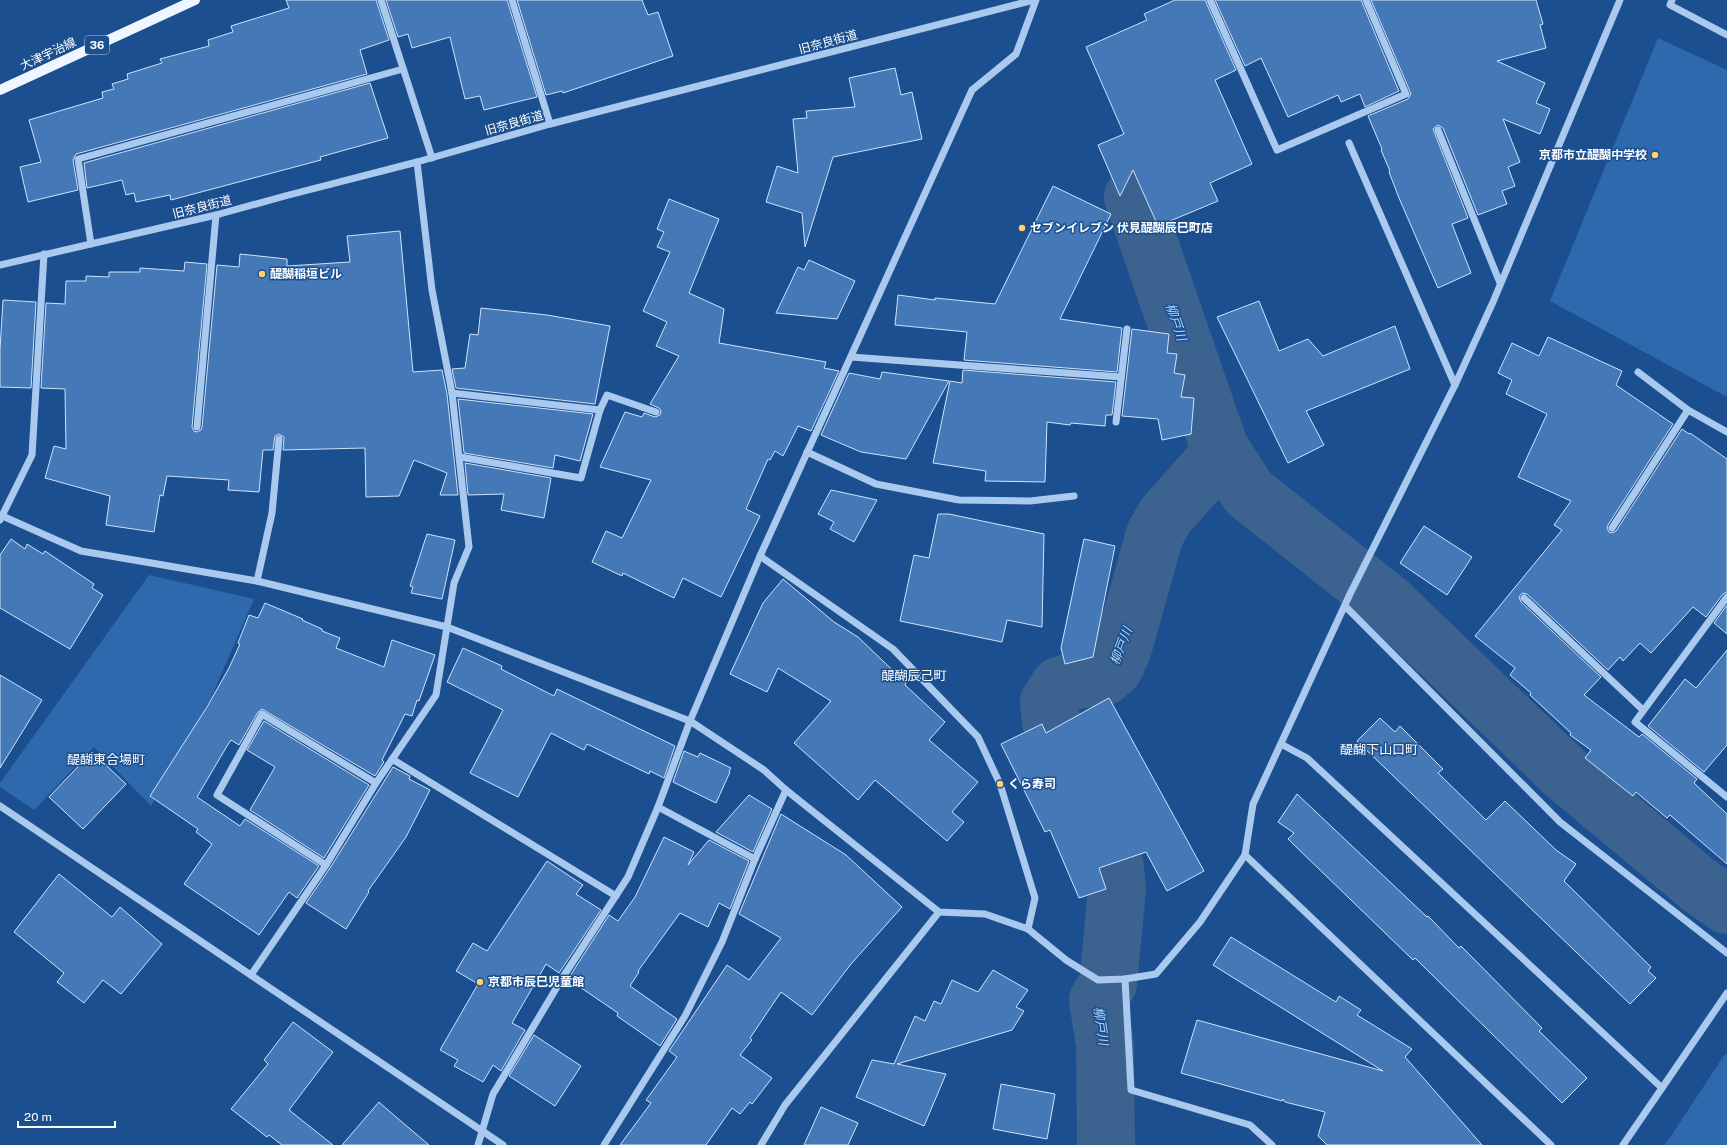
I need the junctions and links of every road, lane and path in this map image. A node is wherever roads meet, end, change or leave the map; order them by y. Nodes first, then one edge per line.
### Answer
1 (195, 0) edge
2 (381, 0) edge
3 (512, 0) edge
4 (1035, 0) edge
5 (1210, 0) edge
6 (1366, 0) edge
7 (1620, 0) edge
8 (1672, 0) edge
9 (1727, 35) edge
10 (403, 69) junction
11 (0, 90) edge
12 (550, 124) junction
13 (1438, 130) dead end
14 (1349, 143) dead end
15 (432, 158) junction
16 (417, 162) junction
17 (216, 215) junction
18 (91, 244) junction
19 (44, 254) junction
20 (0, 265) edge
21 (1500, 283) junction
22 (1127, 329) dead end
23 (851, 356) junction
24 (1638, 372) dead end
25 (1121, 377) junction
26 (1455, 385) junction
27 (452, 393) junction
28 (600, 410) junction
29 (1688, 410) junction
30 (656, 412) dead end
31 (1116, 422) dead end
32 (197, 427) dead end
33 (1727, 432) edge
34 (279, 439) dead end
35 (807, 452) junction
36 (460, 457) junction
37 (1074, 496) dead end
38 (1, 517) edge
39 (1612, 528) dead end
40 (760, 556) junction
41 (256, 581) junction
42 (1727, 597) edge
43 (1524, 598) dead end
44 (1345, 606) junction
45 (447, 627) junction
46 (1644, 710) junction
47 (690, 721) junction
48 (1281, 744) junction
49 (392, 759) junction
50 (376, 783) junction
51 (786, 790) junction
52 (1727, 797) edge
53 (0, 806) edge
54 (658, 807) junction
55 (1246, 855) junction
56 (755, 859) junction
57 (326, 865) junction
58 (616, 896) junction
59 (939, 912) junction
60 (1028, 929) junction
61 (1727, 953) edge
62 (251, 975) junction
63 (1125, 979) junction
64 (1727, 993) edge
65 (1662, 1088) junction
66 (482, 1131) junction
67 (1625, 1144) edge
68 (478, 1145) edge
69 (503, 1145) edge
70 (604, 1145) edge
71 (761, 1145) edge
72 (1272, 1145) edge
73 (1551, 1145) edge

1 - 11 main road, 大津宇治線 / 36
2 - 10 street
3 - 12 street
4 - 12 street, 旧奈良街道
4 - 23 street
5 - 6 street
7 - 21 street
8 - 9 street
10 - 15 street
10 - 18 street
12 - 15 street, 旧奈良街道
13 - 21 street
14 - 26 street
15 - 16 street, 旧奈良街道
16 - 17 street, 旧奈良街道
16 - 27 street
17 - 18 street, 旧奈良街道
17 - 32 street
18 - 19 street, 旧奈良街道
19 - 20 street, 旧奈良街道
19 - 38 street
21 - 26 street
22 - 25 street
23 - 25 street
23 - 35 street
24 - 29 street
25 - 31 street
26 - 44 street
27 - 28 street
27 - 36 street
28 - 30 street
28 - 36 street
29 - 33 street
29 - 39 street
34 - 41 street
35 - 37 street
35 - 40 street
36 - 45 street
38 - 41 street
40 - 47 street
40 - 60 street
41 - 45 street
42 - 46 street
43 - 46 street
44 - 48 street
44 - 61 street
45 - 47 street
45 - 49 street
46 - 52 street
47 - 51 street
47 - 54 street
48 - 55 street
48 - 65 street
49 - 50 street
49 - 58 street
50 - 57 street
50 - 57 street
51 - 56 street
51 - 59 street
53 - 62 street
54 - 56 street
54 - 58 street
55 - 63 street
55 - 73 street
56 - 70 street
57 - 62 street
58 - 66 street
59 - 60 street
59 - 71 street
60 - 63 street
62 - 66 street
63 - 72 street
64 - 65 street
65 - 67 street
66 - 68 street
66 - 69 street

